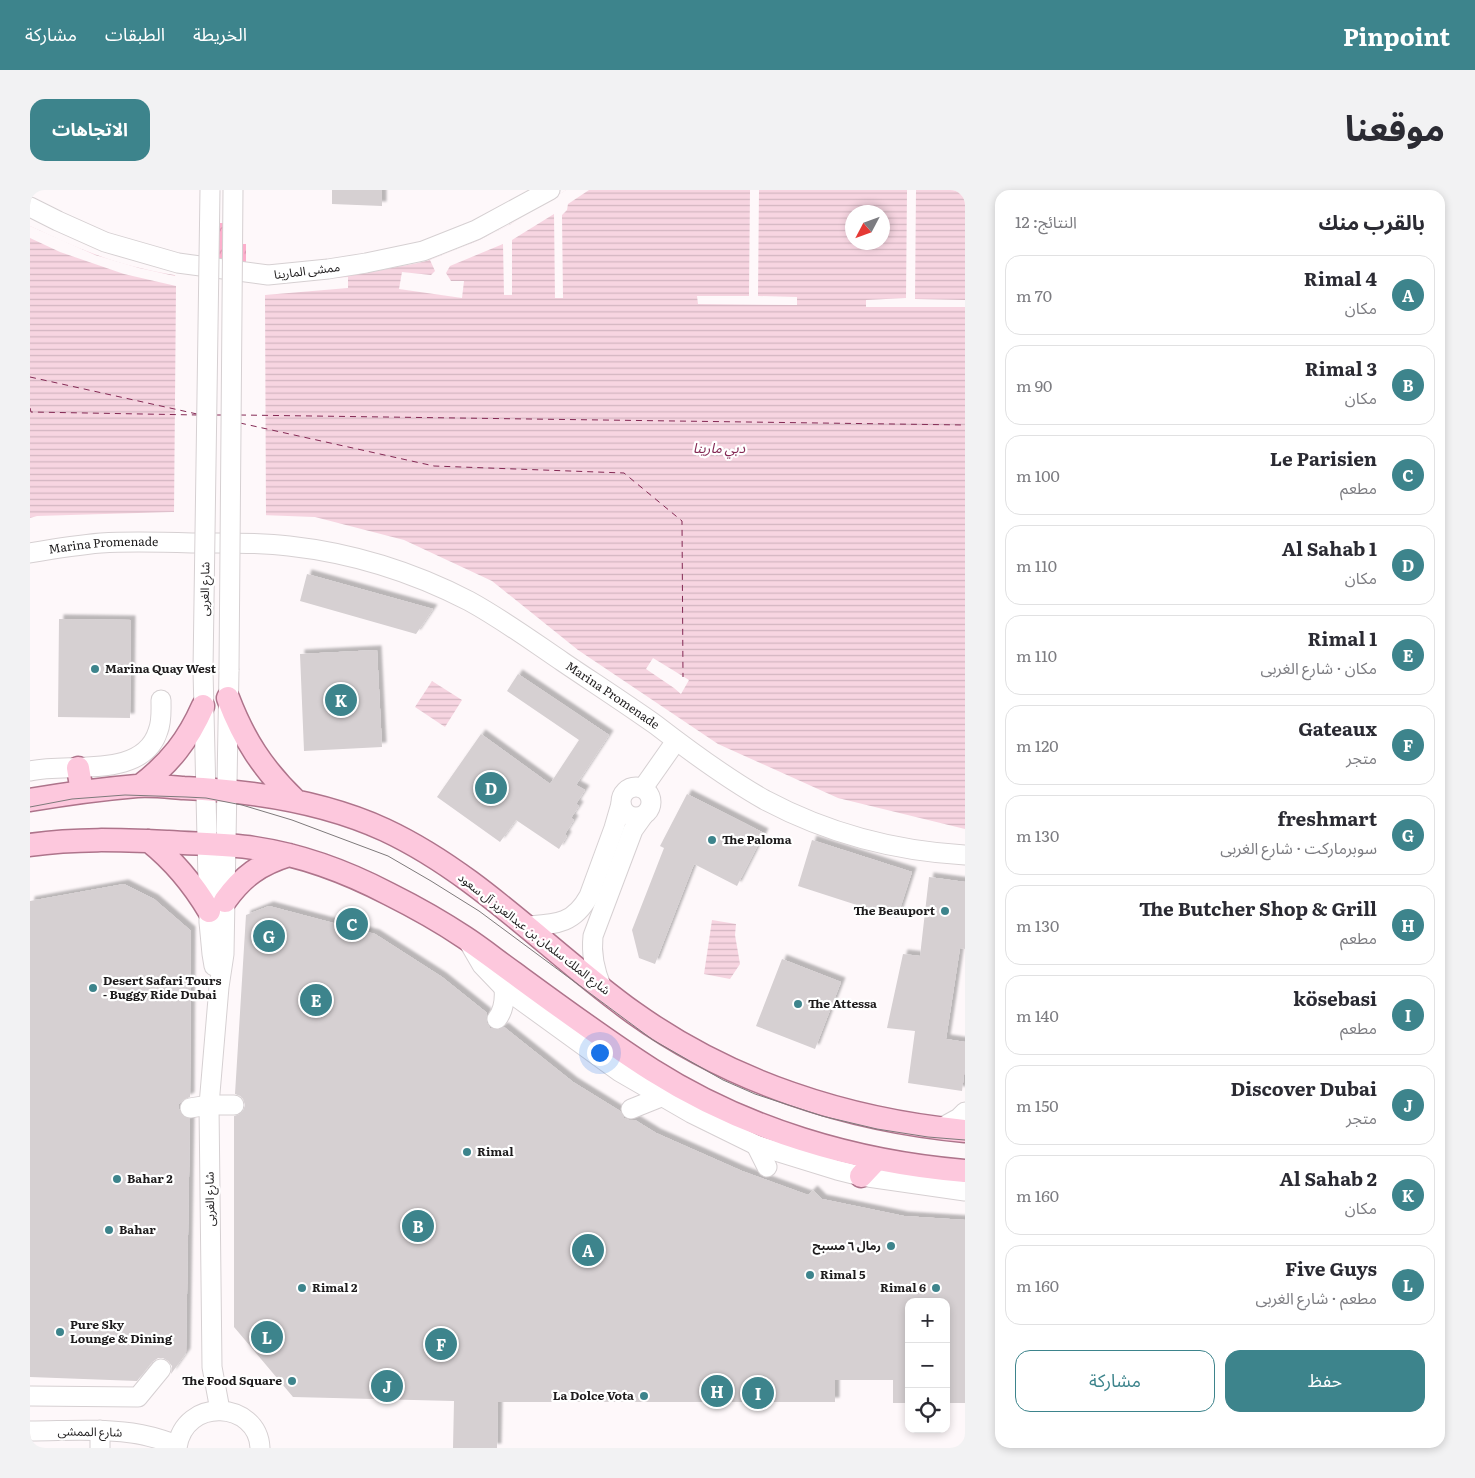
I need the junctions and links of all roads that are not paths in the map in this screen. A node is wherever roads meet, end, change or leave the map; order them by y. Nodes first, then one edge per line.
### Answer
1 (210, 190) edge
2 (233, 190) edge
3 (550, 190) edge
4 (30, 207) edge
5 (30, 553) edge
6 (228, 698) junction
7 (161, 700) dead end
8 (203, 706) junction
9 (676, 741) junction
10 (78, 768) junction
11 (30, 771) edge
12 (140, 786) junction
13 (643, 788) junction
14 (216, 790) junction
15 (82, 792) junction
16 (30, 800) edge
17 (295, 800) junction
18 (621, 804) junction
19 (643, 816) junction
20 (149, 841) junction
21 (30, 845) edge
22 (217, 845) junction
23 (290, 854) junction
24 (965, 855) edge
25 (217, 906) junction
26 (526, 926) junction
27 (466, 938) junction
28 (504, 988) junction
29 (602, 988) junction
30 (530, 1008) junction
31 (661, 1097) junction
32 (209, 1105) junction
33 (234, 1105) dead end
34 (190, 1108) dead end
35 (631, 1108) dead end
36 (965, 1112) edge
37 (939, 1129) junction
38 (965, 1131) edge
39 (756, 1145) junction
40 (877, 1159) junction
41 (767, 1167) dead end
42 (965, 1171) edge
43 (861, 1176) junction
44 (965, 1191) edge
45 (161, 1369) dead end
46 (30, 1396) edge
47 (220, 1410) junction
48 (30, 1432) edge
49 (104, 1436) edge
50 (70, 1439) edge
51 (177, 1447) edge
52 (130, 1448) edge
53 (260, 1448) edge

1 - 8 street, شارع الغربى, bridge
2 - 6 street, شارع الغربى, bridge
3 - 4 street, ممشى المارينا
5 - 9 street, Marina Promenade
6 - 14 street, شارع الغربى
6 - 17 main road
7 - 10 street
8 - 12 main road
8 - 14 street, شارع الغربى
9 - 13 street
9 - 24 street, Marina Promenade
10 - 11 street
10 - 15 main road
12 - 14 main road, شارع الملك سلمان بن عبدالعزيز آل سعود
12 - 15 main road, شارع الملك سلمان بن عبدالعزيز آل سعود
13 - 18 street
13 - 19 street
14 - 17 main road, شارع الملك سلمان بن عبدالعزيز آل سعود
14 - 22 street, شارع الغربى
15 - 16 main road, شارع الملك سلمان بن عبدالعزيز آل سعود
17 - 26 main road, شارع الملك سلمان بن عبدالعزيز آل سعود
18 - 19 street
18 - 26 street
19 - 29 street
20 - 21 main road
20 - 22 main road
20 - 25 main road
22 - 23 main road
22 - 25 street, شارع الغربى
23 - 25 main road
23 - 27 main road
25 - 32 street, شارع الغربى
26 - 29 main road, شارع الملك سلمان بن عبدالعزيز آل سعود
27 - 28 street
27 - 40 main road
28 - 30 street
28 - 30 street
29 - 37 main road, شارع الملك سلمان بن عبدالعزيز آل سعود
30 - 31 street
31 - 35 street
31 - 39 street
32 - 33 street
32 - 34 street
32 - 47 street, شارع الغربى
36 - 37 street
37 - 38 main road, شارع الملك سلمان بن عبدالعزيز آل سعود
39 - 41 street
39 - 43 street
40 - 42 main road
40 - 43 main road
43 - 44 street
45 - 46 street
47 - 51 street
47 - 53 street
48 - 50 street, شارع الممشى
49 - 50 street, شارع الممشى
49 - 51 street, شارع الممشى
49 - 52 street

